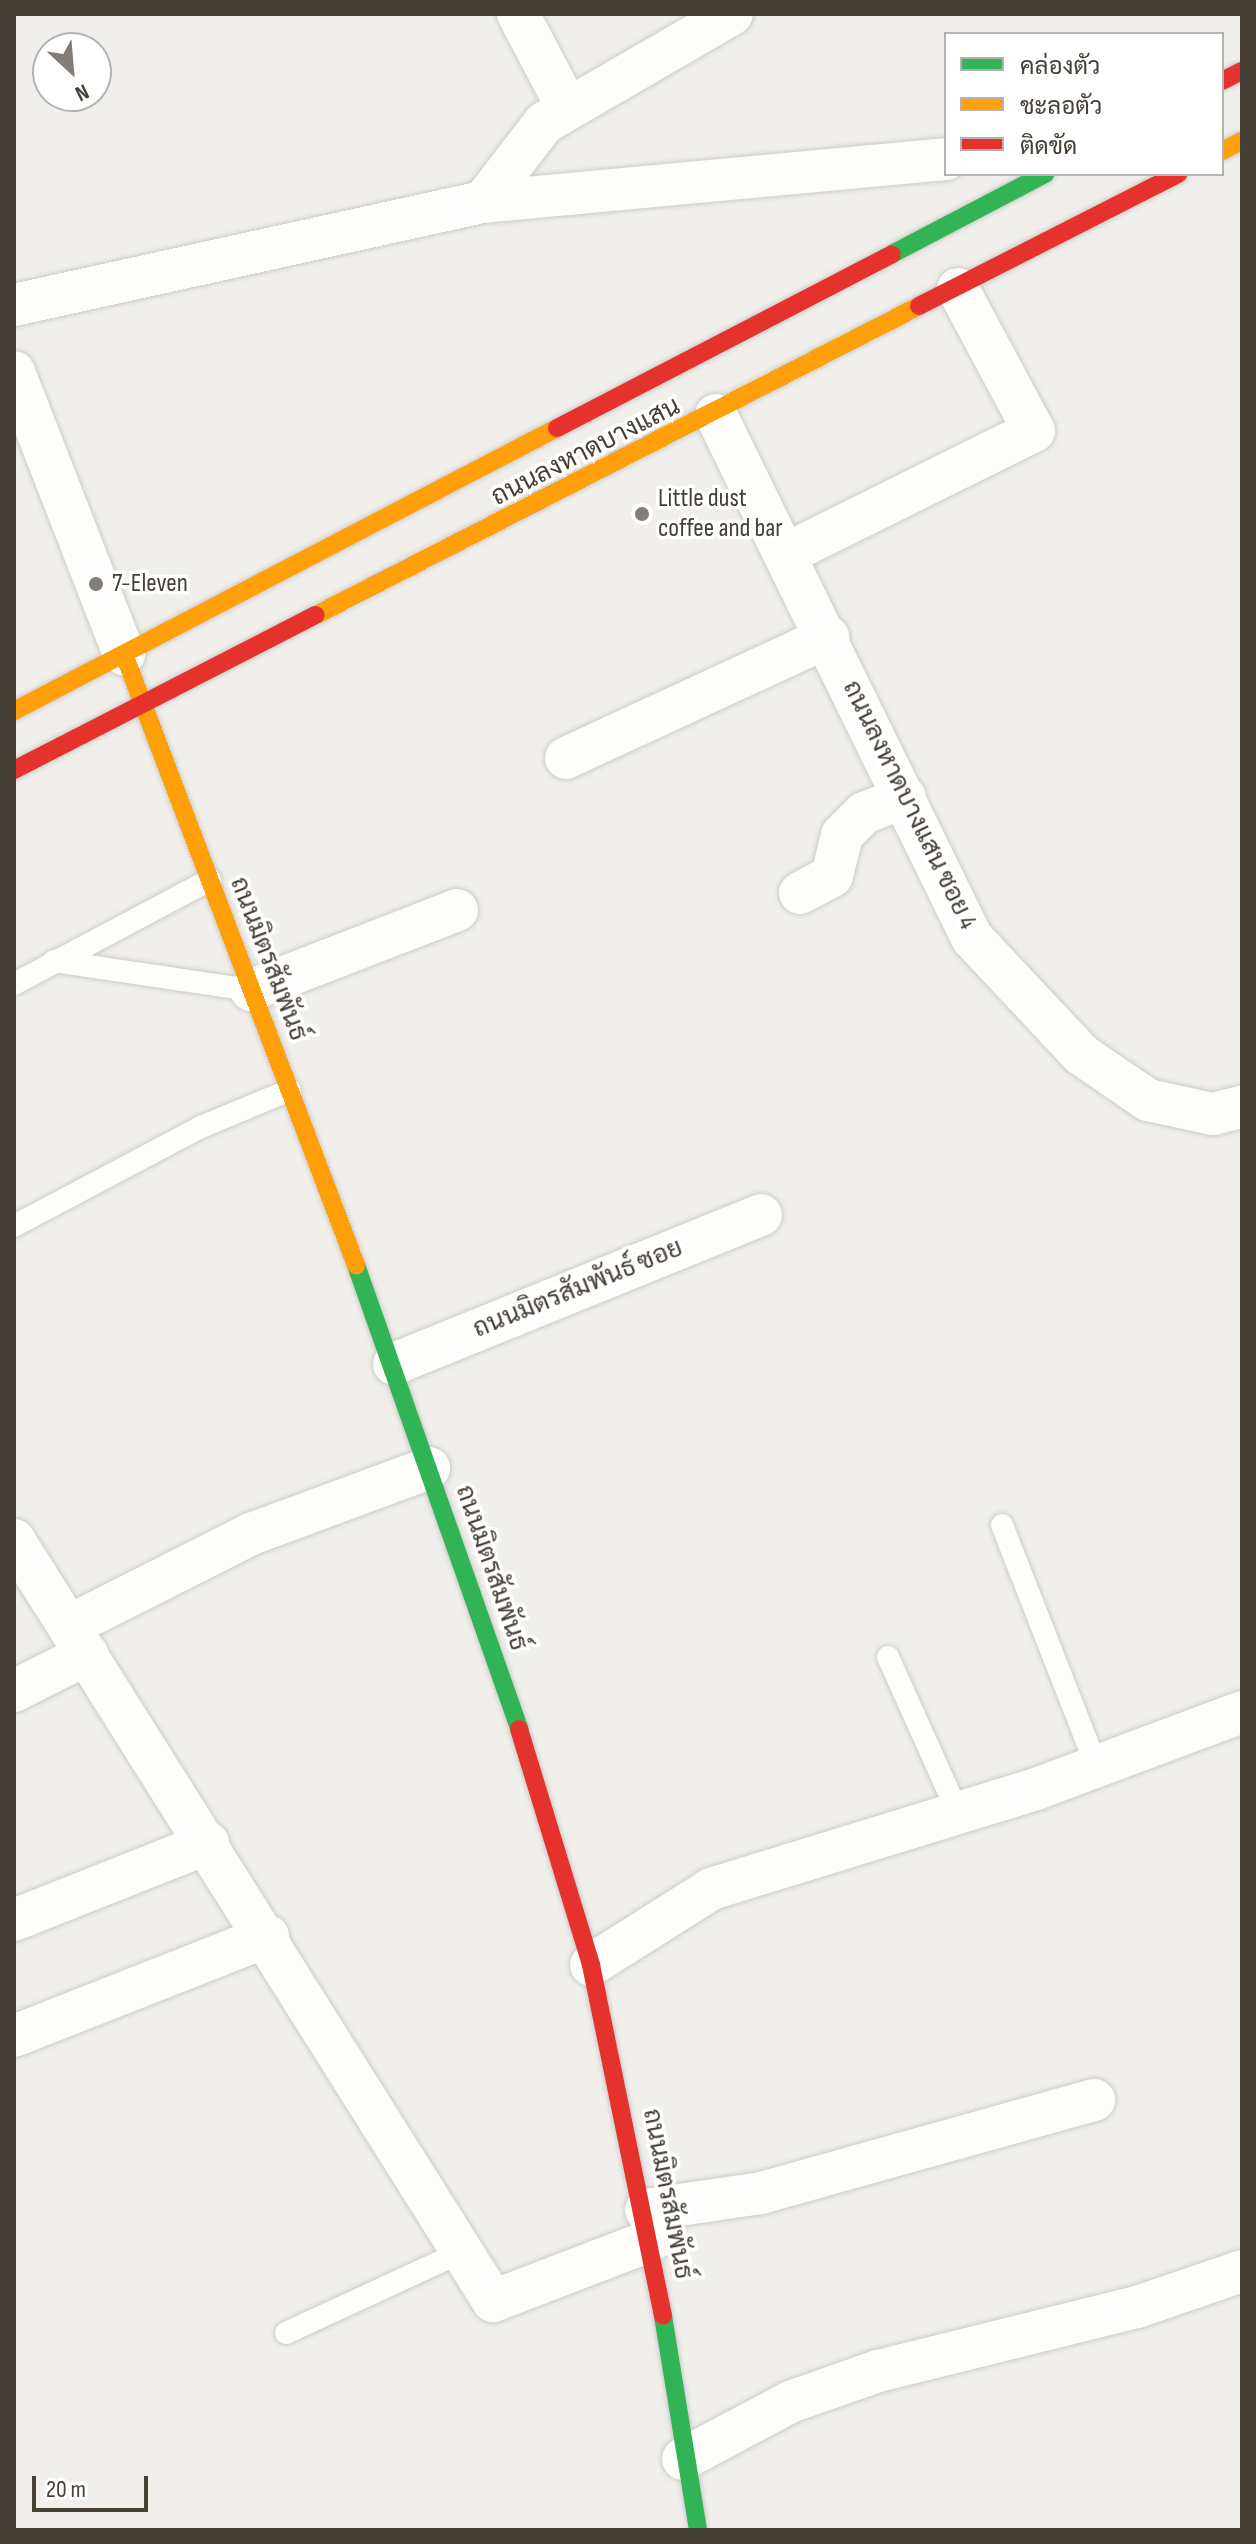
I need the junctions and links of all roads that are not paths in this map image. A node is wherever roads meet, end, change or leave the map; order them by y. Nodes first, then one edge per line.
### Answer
1 (518, 14) edge
2 (732, 14) edge
3 (1242, 71) edge
4 (1224, 80) edge
5 (568, 109) junction
6 (1242, 141) edge
7 (1224, 150) edge
8 (944, 159) edge
9 (1041, 176) edge
10 (1174, 176) edge
11 (483, 202) junction
12 (958, 289) junction
13 (14, 305) edge
14 (14, 372) edge
15 (716, 415) junction
16 (786, 554) junction
17 (828, 637) junction
18 (124, 654) junction
19 (144, 705) junction
20 (14, 711) edge
21 (566, 758) dead end
22 (14, 770) edge
23 (905, 797) junction
24 (210, 880) junction
25 (800, 893) dead end
26 (457, 910) dead end
27 (54, 961) junction
28 (14, 984) edge
29 (251, 990) junction
30 (290, 1090) junction
31 (1242, 1107) edge
32 (761, 1215) dead end
33 (14, 1226) edge
34 (394, 1364) junction
35 (429, 1468) junction
36 (1002, 1525) dead end
37 (14, 1540) edge
38 (78, 1640) junction
39 (888, 1657) dead end
40 (14, 1691) edge
41 (1242, 1712) edge
42 (1096, 1765) junction
43 (958, 1813) junction
44 (208, 1843) junction
45 (14, 1920) edge
46 (268, 1936) junction
47 (591, 1965) junction
48 (14, 2036) edge
49 (1094, 2100) dead end
50 (649, 2225) junction
51 (461, 2252) junction
52 (1242, 2271) edge
53 (286, 2333) dead end
54 (683, 2459) junction
55 (698, 2530) edge

1 - 5 street
2 - 5 street
3 - 4 main road
5 - 11 street
6 - 7 main road
8 - 11 street
9 - 18 main road, ถนนลงหาดบางแสน
10 - 12 main road, ถนนลงหาดบางแสน
11 - 13 street
12 - 15 main road, ถนนลงหาดบางแสน
12 - 16 street
14 - 18 street
15 - 16 street, ถนนลงหาดบางแสน ซอย 4
15 - 19 main road, ถนนลงหาดบางแสน
16 - 17 street, ถนนลงหาดบางแสน ซอย 4
17 - 21 street
17 - 23 street, ถนนลงหาดบางแสน ซอย 4
18 - 19 main road, ถนนมิตรสัมพันธ์
18 - 20 main road, ถนนลงหาดบางแสน
19 - 22 main road, ถนนลงหาดบางแสน
19 - 24 main road, ถนนมิตรสัมพันธ์
23 - 25 street
23 - 31 street, ถนนลงหาดบางแสน ซอย 4
24 - 27 lane
24 - 29 main road, ถนนมิตรสัมพันธ์
26 - 29 street
27 - 28 lane
27 - 29 lane
29 - 30 main road, ถนนมิตรสัมพันธ์
30 - 33 lane
30 - 34 main road, ถนนมิตรสัมพันธ์
32 - 34 street, ถนนมิตรสัมพันธ์ ซอย
34 - 35 main road, ถนนมิตรสัมพันธ์
35 - 38 street
35 - 47 main road, ถนนมิตรสัมพันธ์
36 - 42 lane
37 - 38 street
38 - 40 street
38 - 44 street
39 - 43 lane
41 - 42 street
42 - 43 street
43 - 47 street
44 - 45 street
44 - 46 street
46 - 48 street
46 - 51 street
47 - 50 main road, ถนนมิตรสัมพันธ์
49 - 50 street
50 - 51 street
50 - 54 main road, ถนนมิตรสัมพันธ์
51 - 53 lane
52 - 54 street
54 - 55 main road, ถนนมิตรสัมพันธ์

